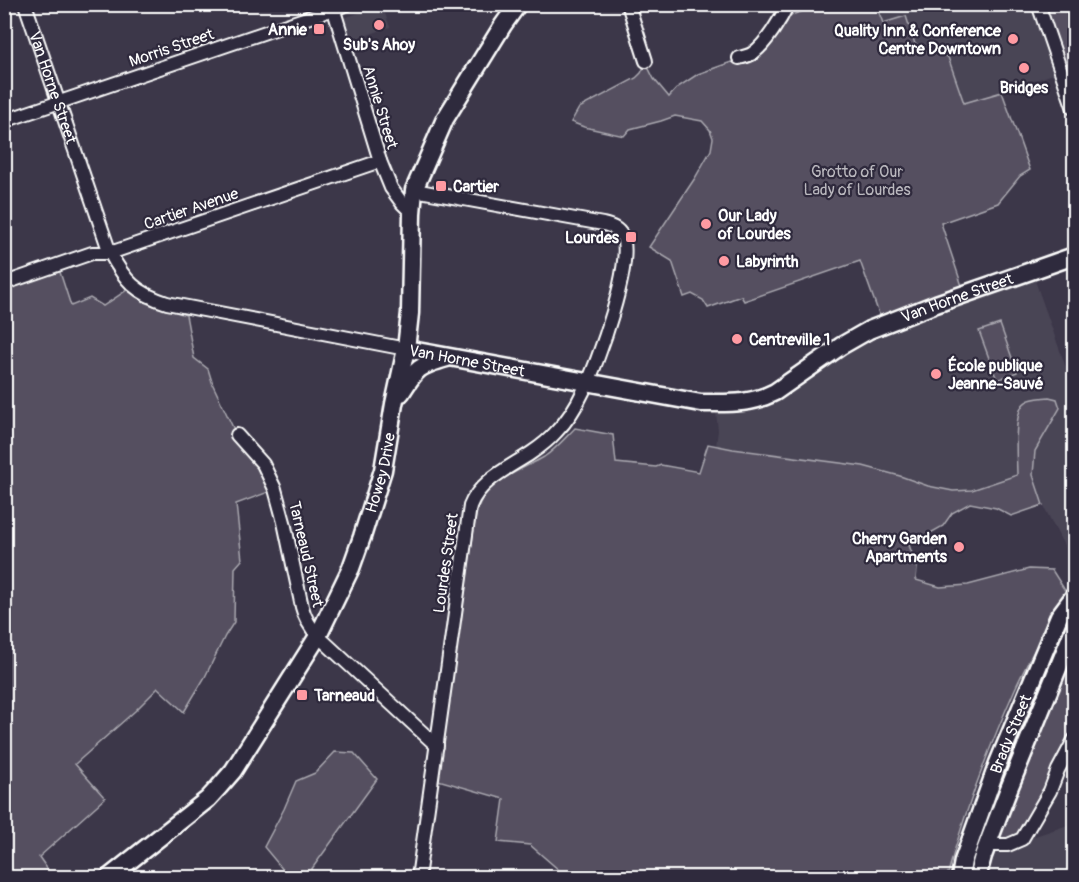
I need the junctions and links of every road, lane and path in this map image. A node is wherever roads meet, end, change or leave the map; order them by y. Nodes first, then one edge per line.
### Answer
1 (25, 4) edge
2 (348, 4) edge
3 (518, 4) edge
4 (628, 4) edge
5 (788, 4) edge
6 (1038, 4) edge
7 (333, 7) edge
8 (739, 58) dead end
9 (646, 61) dead end
10 (59, 102) junction
11 (1074, 109) edge
12 (4, 121) edge
13 (380, 160) junction
14 (414, 190) junction
15 (412, 213) junction
16 (110, 253) junction
17 (1074, 256) edge
18 (11, 281) dead end
19 (406, 349) junction
20 (448, 357) junction
21 (588, 383) junction
22 (394, 404) junction
23 (237, 435) dead end
24 (1074, 596) edge
25 (1074, 629) edge
26 (318, 636) junction
27 (1074, 740) edge
28 (437, 746) junction
29 (987, 845) junction
30 (117, 875) edge
31 (418, 878) edge
32 (960, 878) edge
33 (977, 878) edge

1 - 10 street, Van Horne Street
2 - 7 street, Morris Street
3 - 14 main road, Howey Drive
4 - 9 street
5 - 8 street
6 - 11 street
7 - 10 street, Morris Street
7 - 13 street, Annie Street
10 - 12 street, Morris Street
10 - 16 street, Van Horne Street
13 - 15 street, Annie Street
13 - 16 street, Cartier Avenue
14 - 15 main road, Howey Drive
14 - 21 street, Lourdes Street
15 - 19 main road, Howey Drive
16 - 18 street, Cartier Avenue
16 - 19 street, Van Horne Street
17 - 21 main road, Van Horne Street
19 - 20 main road, Van Horne Street
19 - 22 main road, Howey Drive
20 - 21 main road, Van Horne Street
20 - 22 main road
21 - 28 street, Lourdes Street
22 - 26 main road, Howey Drive
23 - 26 street, Tarneaud Street
24 - 32 main road, Brady Street
25 - 29 main road, Brady Street
26 - 28 street, Tarneaud Street
26 - 30 main road, Howey Drive
27 - 29 street
28 - 31 street, Lourdes Street
29 - 33 main road, Brady Street

